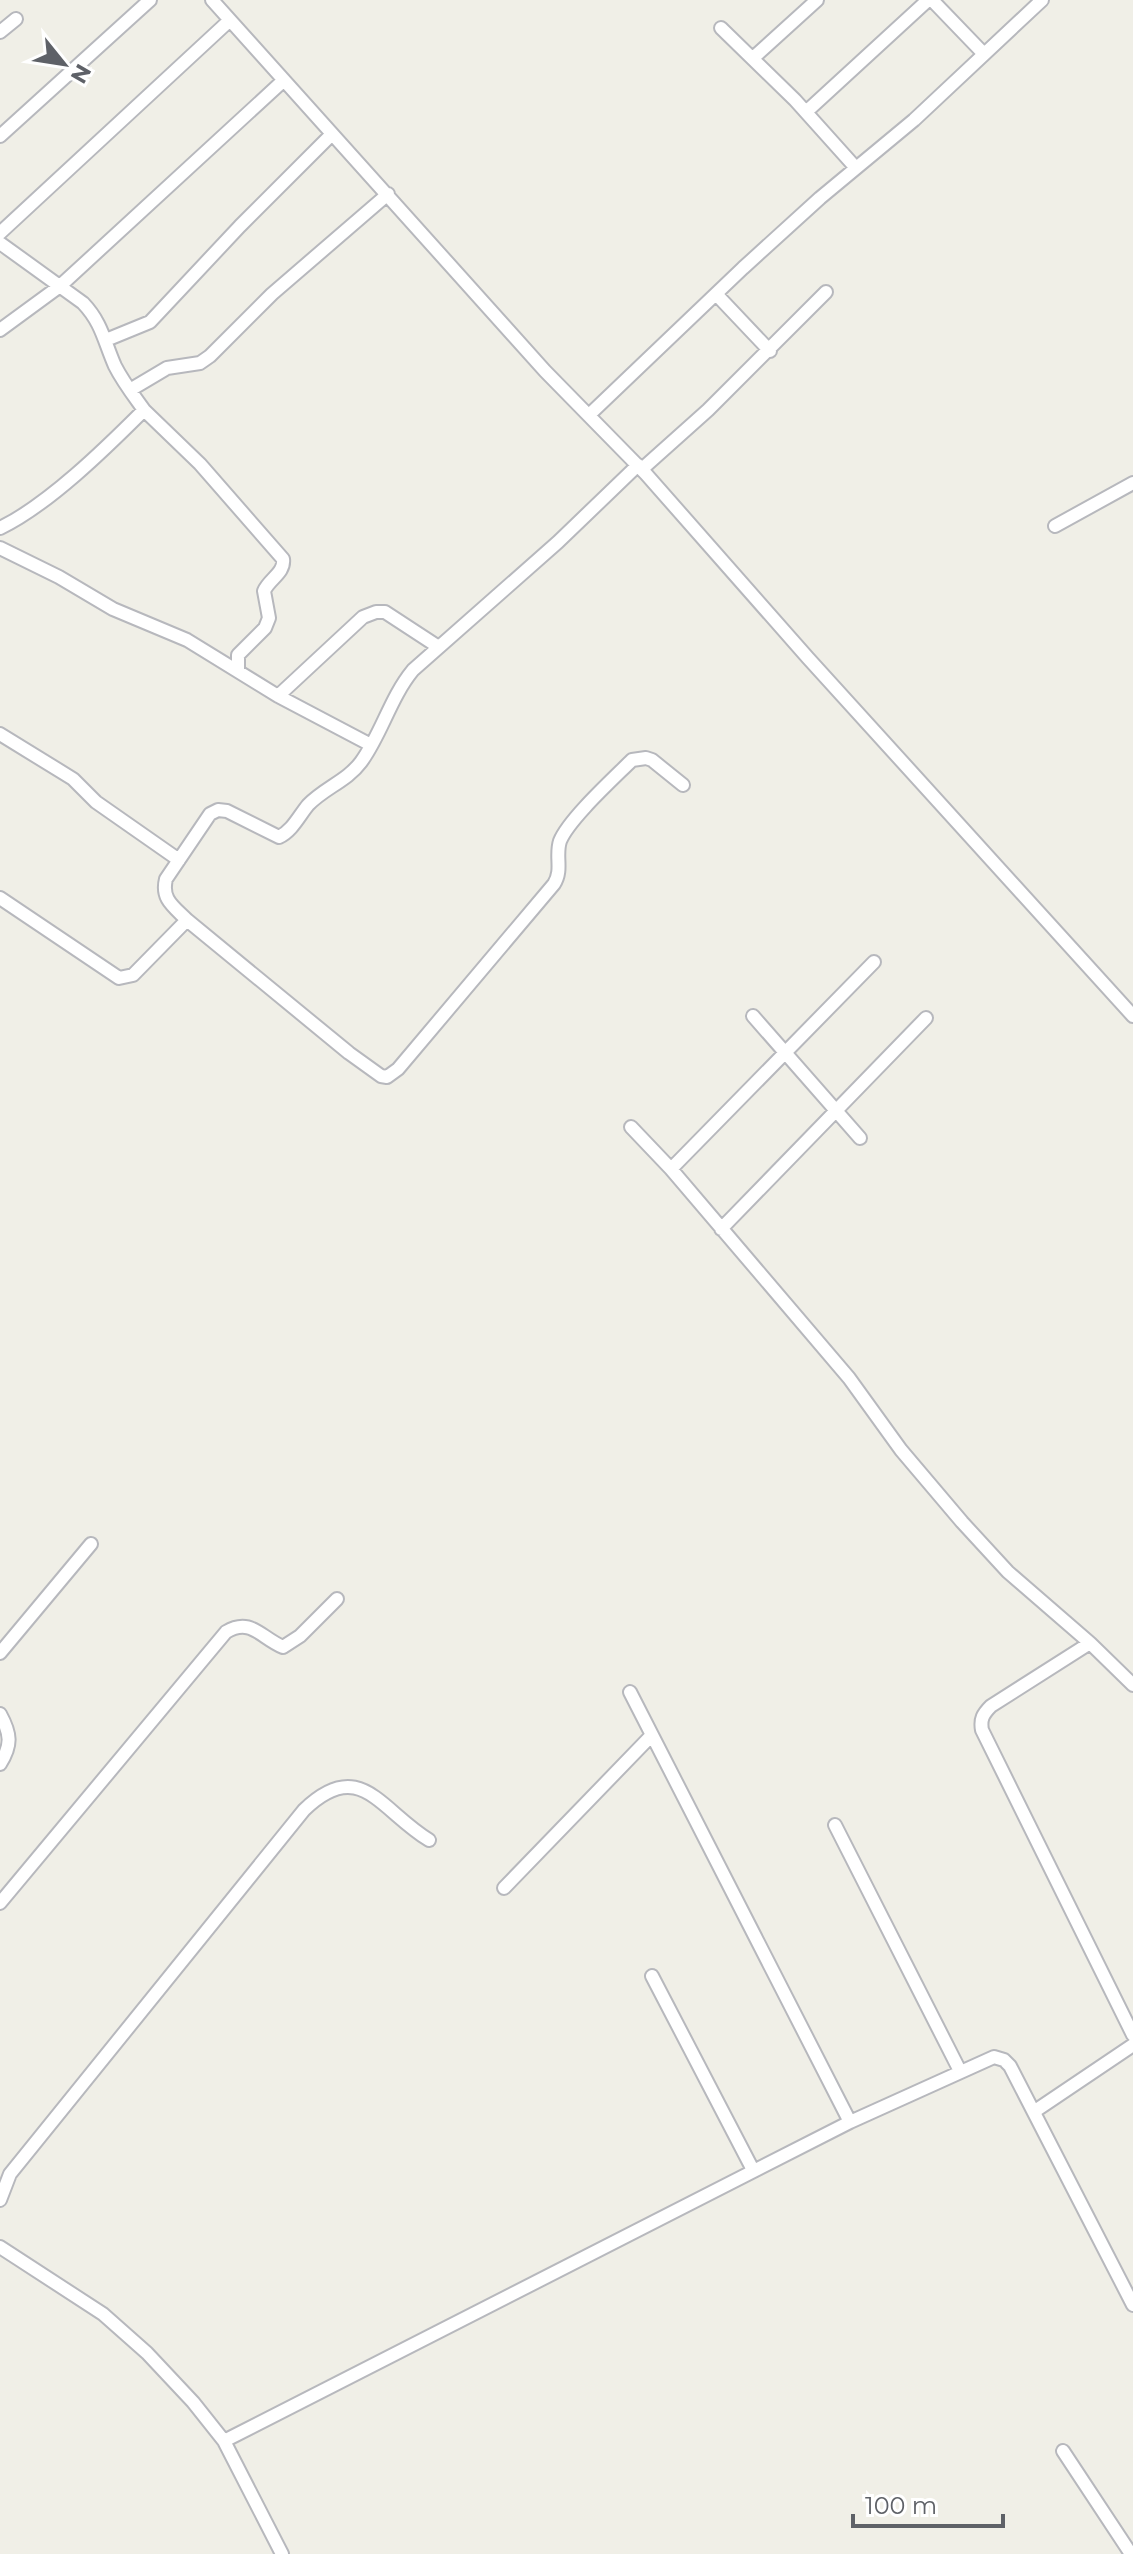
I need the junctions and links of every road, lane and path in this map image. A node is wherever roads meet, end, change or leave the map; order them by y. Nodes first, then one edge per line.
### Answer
1 (150, 0) edge
2 (212, 0) edge
3 (817, 0) edge
4 (930, 0) edge
5 (1042, 0) edge
6 (16, 19) dead end
7 (230, 20) junction
8 (721, 28) dead end
9 (0, 32) edge
10 (984, 54) junction
11 (753, 58) junction
12 (284, 80) junction
13 (806, 112) junction
14 (332, 134) junction
15 (0, 136) edge
16 (856, 168) junction
17 (388, 194) junction
18 (0, 233) edge
19 (0, 243) edge
20 (60, 286) junction
21 (826, 292) dead end
22 (716, 294) junction
23 (0, 330) edge
24 (106, 340) junction
25 (770, 351) junction
26 (130, 390) junction
27 (144, 410) junction
28 (589, 415) junction
29 (640, 467) junction
30 (1133, 483) edge
31 (1055, 526) dead end
32 (0, 528) edge
33 (0, 548) edge
34 (437, 646) junction
35 (238, 671) junction
36 (278, 696) junction
37 (0, 734) edge
38 (371, 745) junction
39 (683, 785) dead end
40 (179, 860) junction
41 (0, 898) edge
42 (187, 920) junction
43 (874, 962) dead end
44 (753, 1016) dead end
45 (1133, 1016) edge
46 (926, 1018) dead end
47 (784, 1053) junction
48 (835, 1111) junction
49 (631, 1127) dead end
50 (860, 1138) dead end
51 (671, 1169) junction
52 (721, 1229) junction
53 (91, 1544) dead end
54 (337, 1599) dead end
55 (1090, 1643) junction
56 (0, 1653) edge
57 (1133, 1685) edge
58 (630, 1692) dead end
59 (0, 1714) edge
60 (651, 1736) junction
61 (0, 1764) edge
62 (835, 1825) dead end
63 (429, 1840) dead end
64 (504, 1888) dead end
65 (0, 1903) edge
66 (652, 1976) dead end
67 (1133, 2035) edge
68 (1133, 2045) edge
69 (960, 2071) junction
70 (1035, 2111) junction
71 (850, 2122) junction
72 (753, 2170) junction
73 (0, 2200) edge
74 (0, 2247) edge
75 (1133, 2305) edge
76 (224, 2441) junction
77 (1063, 2451) dead end
78 (282, 2554) edge
79 (1131, 2554) edge

1 - 15 street
2 - 7 street
3 - 11 street
4 - 10 street
4 - 13 street
5 - 10 street
6 - 9 street
7 - 12 street
7 - 18 street
8 - 11 street
10 - 16 street
11 - 13 street
12 - 14 street
12 - 20 street
13 - 16 street
14 - 17 street
14 - 24 street
16 - 22 street
17 - 26 street
17 - 28 street
19 - 20 street
20 - 23 street
20 - 24 street
21 - 25 street
22 - 25 street
22 - 28 street
24 - 26 street
25 - 29 street
26 - 27 street
27 - 32 street
27 - 35 street
28 - 29 street
29 - 34 street
29 - 45 street
30 - 31 street
33 - 35 street
34 - 36 street
34 - 38 street
35 - 36 street
36 - 38 street
37 - 40 street
38 - 40 street
39 - 42 street
40 - 42 street
41 - 42 street
43 - 47 street
44 - 47 street
46 - 48 street
47 - 48 street
47 - 51 street
48 - 50 street
48 - 52 street
49 - 51 street
51 - 52 street
52 - 55 street
53 - 56 street
54 - 65 street
55 - 57 street
55 - 67 street
58 - 60 street
59 - 61 street
60 - 64 street
60 - 71 street
62 - 69 street
63 - 73 street
66 - 72 street
68 - 70 street
69 - 70 street
69 - 71 street
70 - 75 street
71 - 72 street
72 - 76 street
74 - 76 street
76 - 78 street
77 - 79 street

